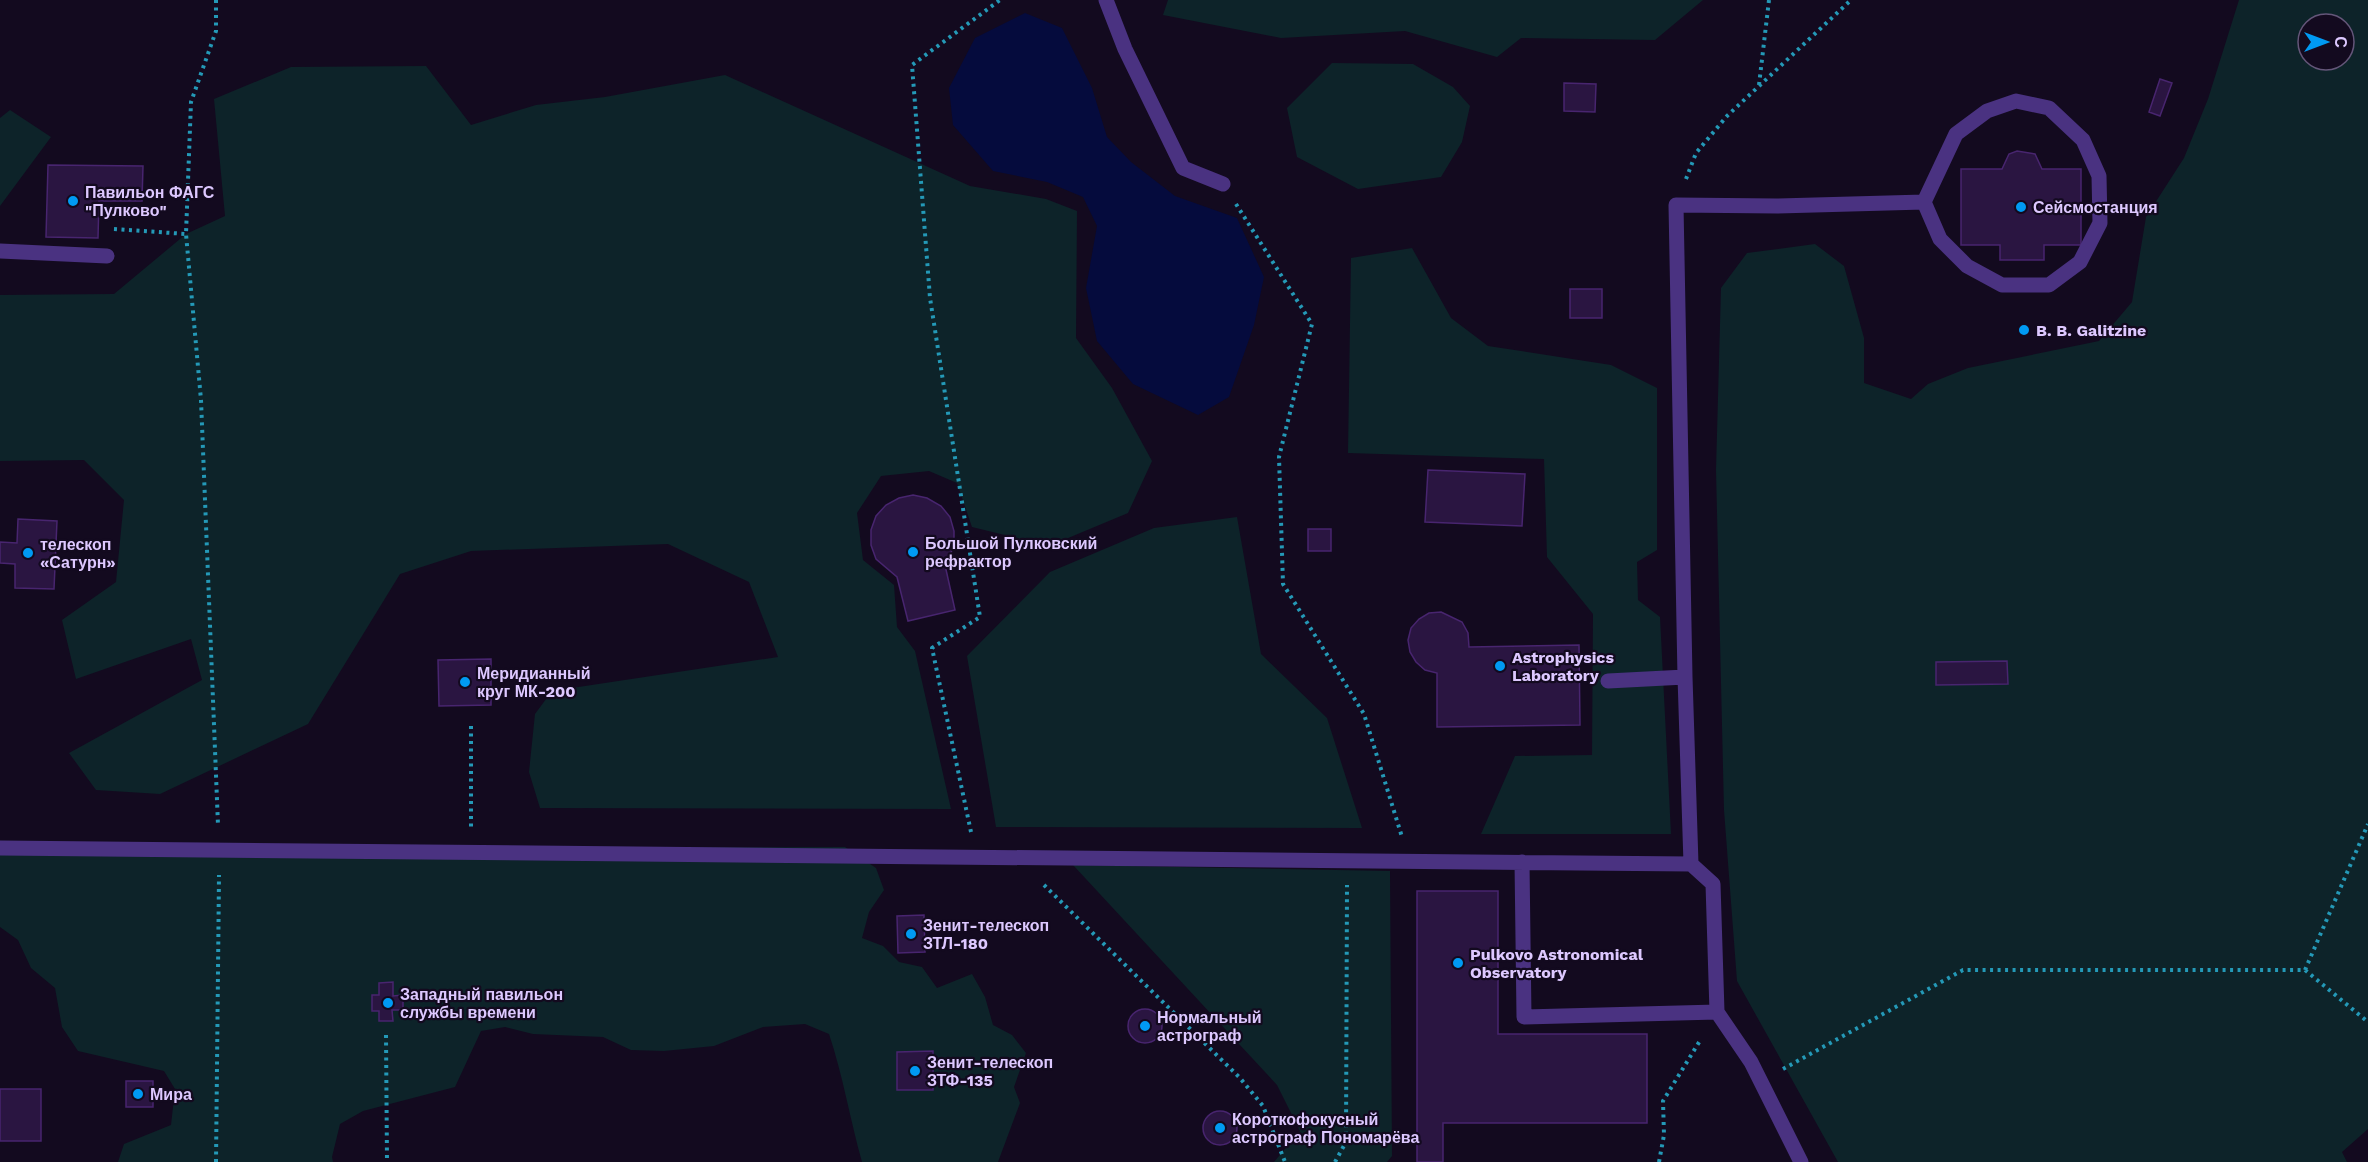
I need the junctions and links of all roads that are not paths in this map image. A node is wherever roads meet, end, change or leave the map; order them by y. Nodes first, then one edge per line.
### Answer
1 (1106, 0) edge
2 (1223, 184) road end
3 (1924, 202) junction
4 (0, 251) edge
5 (107, 256) dead end
6 (1685, 678) junction
7 (1608, 681) dead end
8 (0, 848) edge
9 (1522, 862) junction
10 (1692, 864) junction
11 (1717, 1012) junction
12 (1801, 1162) edge

1 - 2 lane
3 - 3 lane
3 - 6 lane
4 - 5 lane
6 - 7 lane
6 - 10 lane
8 - 9 lane
9 - 10 lane
9 - 11 lane
10 - 11 lane
11 - 12 lane

